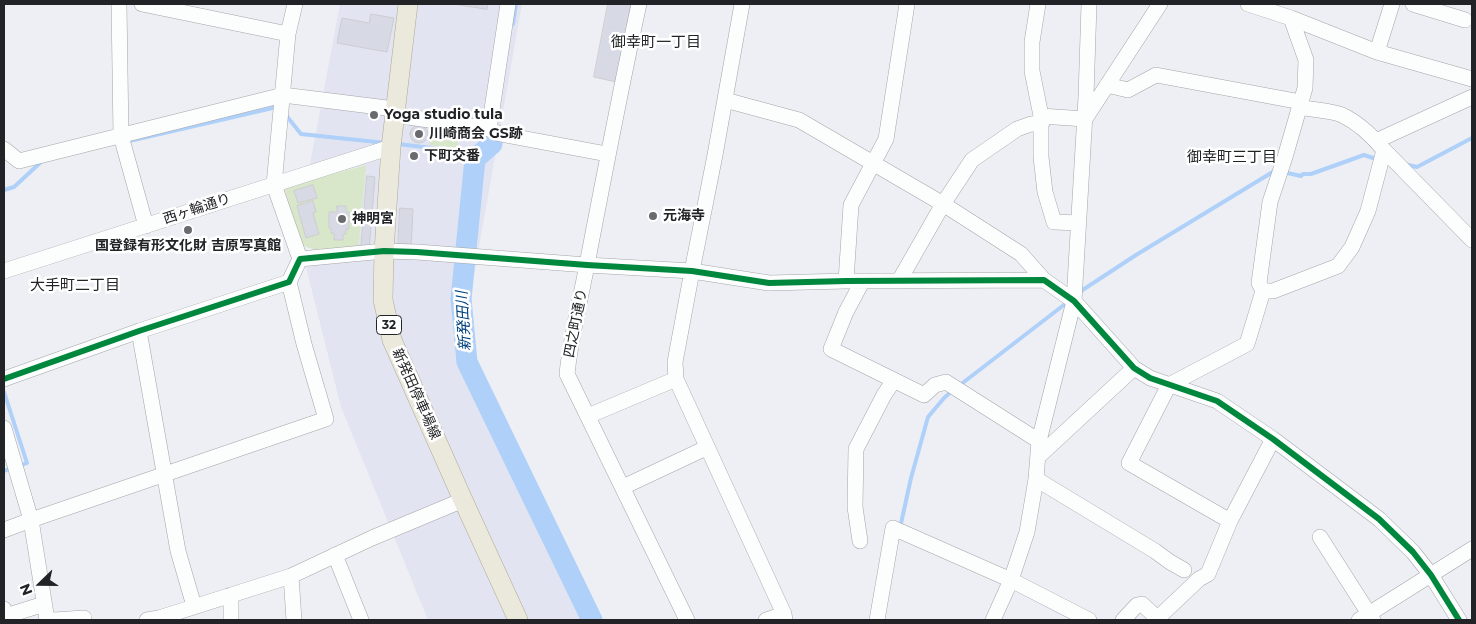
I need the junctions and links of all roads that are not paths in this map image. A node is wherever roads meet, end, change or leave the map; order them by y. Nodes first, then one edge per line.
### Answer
1 (119, 4) edge
2 (142, 4) edge
3 (295, 4) edge
4 (408, 4) edge
5 (508, 4) edge
6 (639, 4) edge
7 (742, 4) edge
8 (907, 4) edge
9 (1038, 4) edge
10 (1089, 4) edge
11 (1160, 4) edge
12 (1248, 4) edge
13 (1392, 4) edge
14 (1413, 4) edge
15 (1291, 18) junction
16 (1466, 20) dead end
17 (288, 34) junction
18 (1377, 52) junction
19 (1472, 79) edge
20 (1107, 85) junction
21 (283, 95) junction
22 (1472, 97) edge
23 (725, 100) junction
24 (1300, 105) junction
25 (395, 112) junction
26 (1041, 119) junction
27 (1085, 119) junction
28 (494, 132) junction
29 (121, 136) junction
30 (1380, 146) junction
31 (391, 147) junction
32 (4, 149) edge
33 (607, 154) junction
34 (873, 162) junction
35 (274, 185) junction
36 (943, 204) junction
37 (1079, 222) junction
38 (146, 226) junction
39 (1472, 240) edge
40 (384, 252) junction
41 (300, 259) junction
42 (587, 265) junction
43 (4, 271) edge
44 (692, 271) junction
45 (1044, 280) junction
46 (846, 281) junction
47 (899, 281) junction
48 (288, 282) junction
49 (862, 282) junction
50 (1263, 291) junction
51 (1074, 301) junction
52 (139, 331) junction
53 (1134, 368) junction
54 (4, 379) edge
55 (676, 379) junction
56 (894, 380) junction
57 (1169, 385) junction
58 (588, 416) junction
59 (4, 428) edge
60 (1273, 439) junction
61 (1039, 441) junction
62 (706, 448) junction
63 (1038, 457) junction
64 (164, 475) junction
65 (11, 478) edge
66 (1036, 479) junction
67 (623, 487) junction
68 (463, 500) junction
69 (31, 520) junction
70 (1230, 522) junction
71 (4, 530) edge
72 (1320, 537) dead end
73 (860, 541) dead end
74 (1472, 549) edge
75 (335, 555) junction
76 (1184, 570) dead end
77 (1431, 575) junction
78 (291, 576) junction
79 (1011, 580) junction
80 (231, 595) junction
81 (44, 604) junction
82 (194, 606) junction
83 (4, 609) edge
84 (784, 617) edge
85 (1367, 618) edge
86 (47, 620) edge
87 (54, 620) edge
88 (84, 620) edge
89 (155, 620) edge
90 (231, 620) edge
91 (294, 620) edge
92 (361, 620) edge
93 (518, 620) edge
94 (687, 620) edge
95 (766, 620) edge
96 (877, 620) edge
97 (993, 620) edge
98 (1089, 620) edge
99 (1123, 620) edge
100 (1459, 620) edge

1 - 29 street
2 - 17 street
3 - 17 street
4 - 25 main road, 新発田停車場線 / 32
5 - 28 street
6 - 33 street, 四之町通り
7 - 23 street
8 - 34 street
9 - 26 street
10 - 27 street
11 - 20 street
12 - 15 street
13 - 18 street
14 - 16 street
15 - 18 street
15 - 24 street
17 - 21 street
18 - 19 street
20 - 24 street
20 - 27 street
21 - 25 street
21 - 29 street
21 - 35 street
22 - 30 street
23 - 34 street
23 - 44 street
24 - 30 street
24 - 50 street
25 - 28 street
25 - 31 main road, 新発田停車場線 / 32
26 - 27 street
26 - 36 street
26 - 37 street
27 - 37 street
28 - 33 street
29 - 32 street
29 - 38 street
30 - 39 street
30 - 50 street
31 - 35 street, 西ヶ輪通り
31 - 40 main road, 新発田停車場線 / 32
33 - 42 street, 四之町通り
34 - 36 street
34 - 46 street
35 - 38 street, 西ヶ輪通り
35 - 41 street
36 - 45 street
36 - 47 street
37 - 51 street
38 - 43 street, 西ヶ輪通り
40 - 41 street
40 - 42 street
40 - 68 main road, 新発田停車場線 / 32
41 - 48 street
42 - 44 street
42 - 58 street, 四之町通り
44 - 46 street
44 - 55 street
45 - 47 street
45 - 51 street
46 - 49 street
47 - 49 street
48 - 52 street
48 - 64 street
49 - 56 street
50 - 57 street
51 - 53 street
51 - 61 street
52 - 54 street
52 - 64 street
53 - 57 street
53 - 63 street
55 - 58 street
55 - 62 street
56 - 61 street
56 - 73 street
57 - 60 street
57 - 70 street
58 - 67 street, 四之町通り
59 - 65 street
60 - 70 street
60 - 77 street
61 - 63 street
62 - 67 street
62 - 84 street
63 - 66 street
64 - 69 street
64 - 82 street
65 - 69 street
66 - 76 street
66 - 79 street
67 - 94 street, 四之町通り
68 - 75 street
68 - 93 main road, 新発田停車場線 / 32
69 - 71 street
69 - 81 street
70 - 99 street
72 - 85 street
74 - 77 street
75 - 78 street
75 - 92 street
77 - 85 street
77 - 100 street
78 - 80 street
78 - 91 street
79 - 96 street
79 - 97 street
79 - 98 street
80 - 82 street
80 - 90 street
81 - 83 street
81 - 86 street
82 - 89 street
84 - 95 street
87 - 88 street

